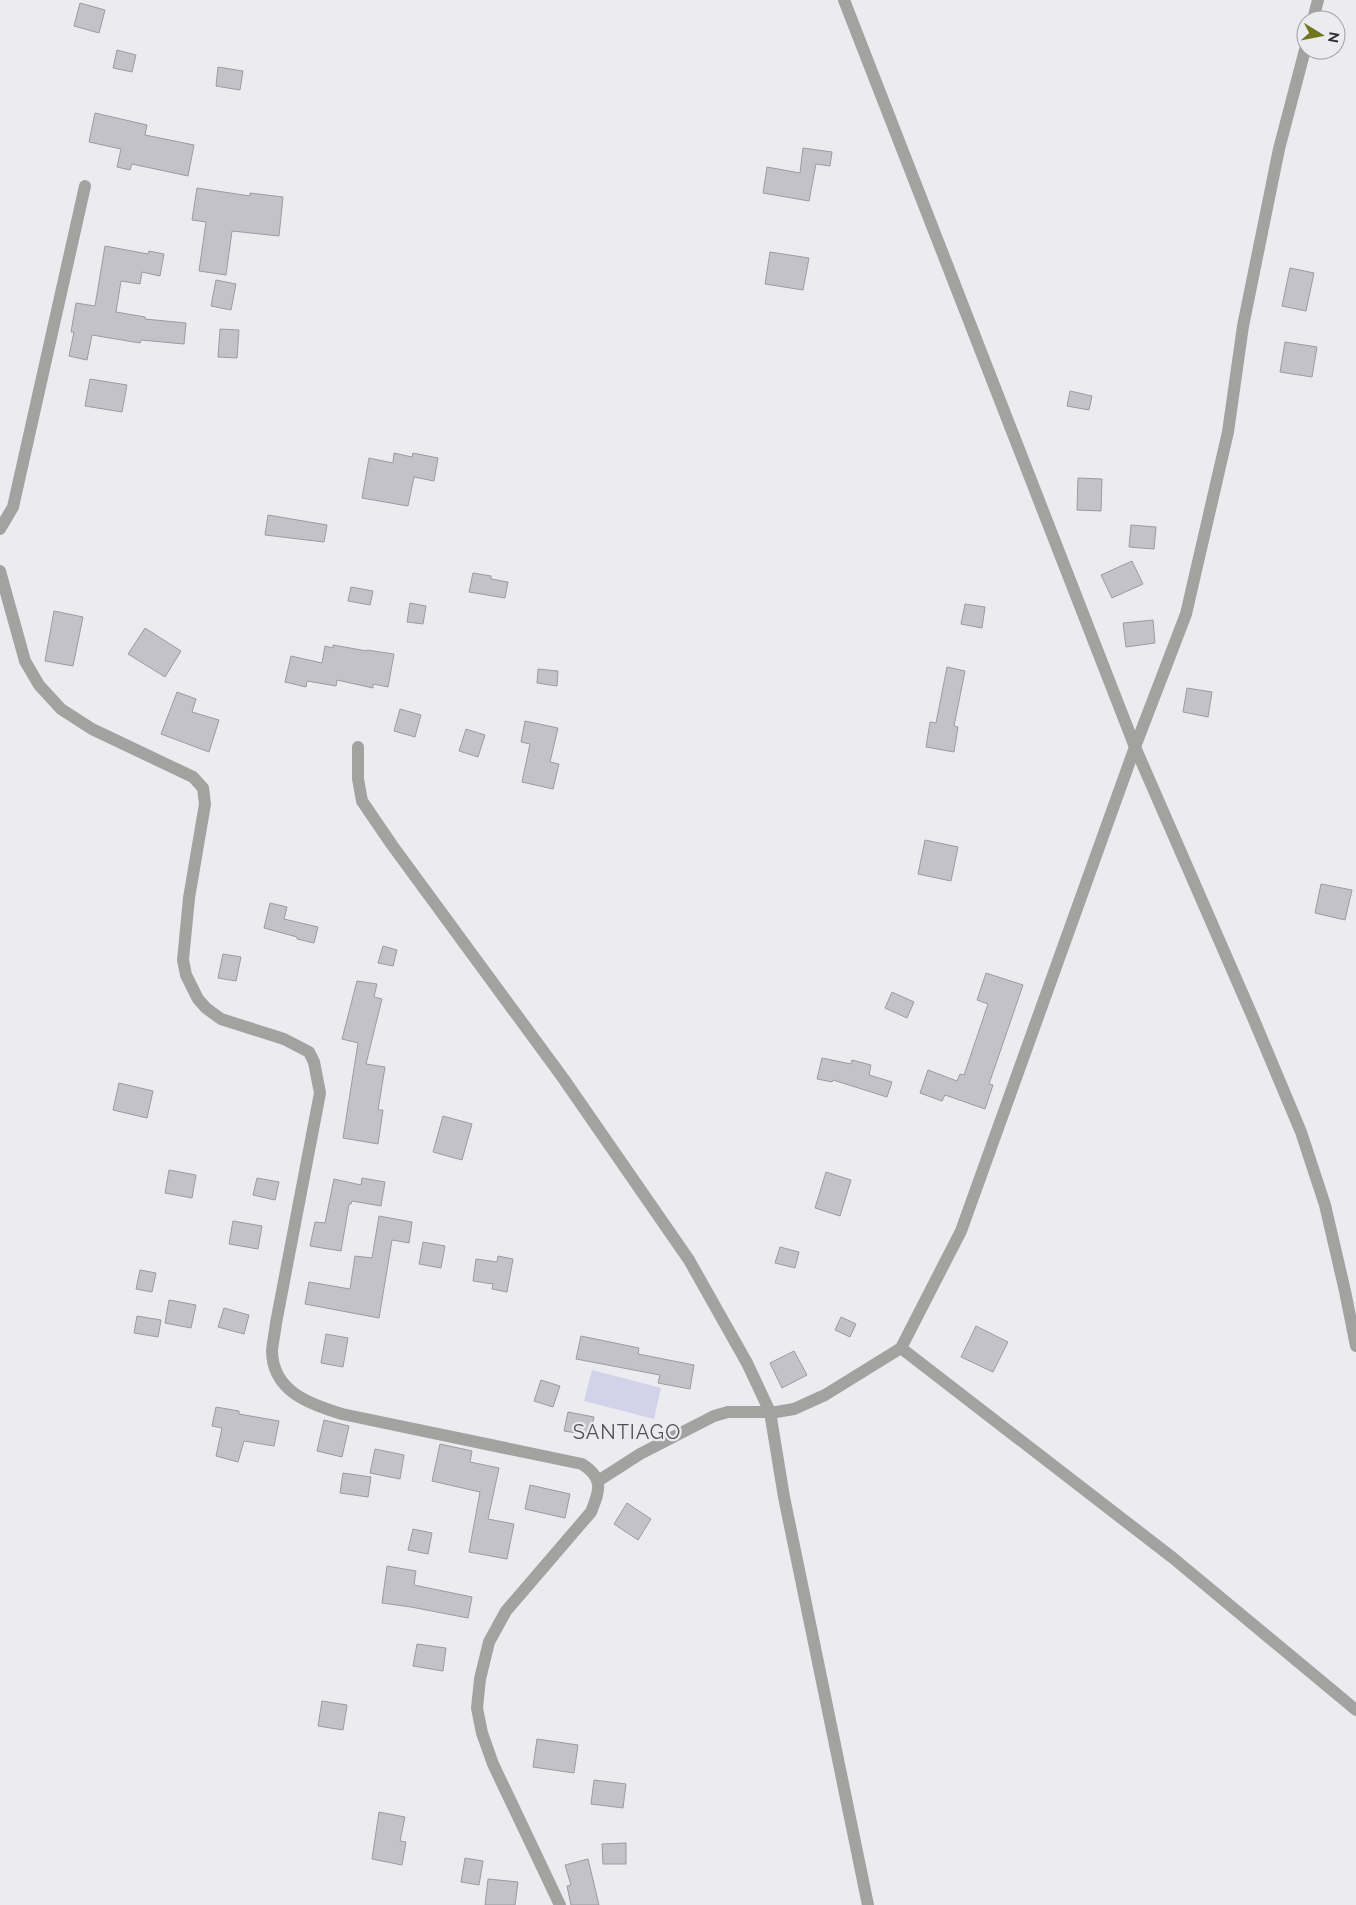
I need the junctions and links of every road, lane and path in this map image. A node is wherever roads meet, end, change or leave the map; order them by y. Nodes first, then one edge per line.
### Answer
1 (844, 0) edge
2 (1302, 60) edge
3 (85, 186) dead end
4 (0, 528) edge
5 (0, 571) edge
6 (358, 747) dead end
7 (1135, 747) junction
8 (1356, 1346) edge
9 (901, 1348) junction
10 (770, 1412) junction
11 (598, 1481) junction
12 (1356, 1710) edge
13 (560, 1905) edge
14 (868, 1905) edge

1 - 7 street
2 - 7 street
3 - 4 street
5 - 11 street
6 - 10 street
7 - 8 street
7 - 9 street
9 - 10 street
9 - 12 street
10 - 11 street
10 - 14 street
11 - 13 street

